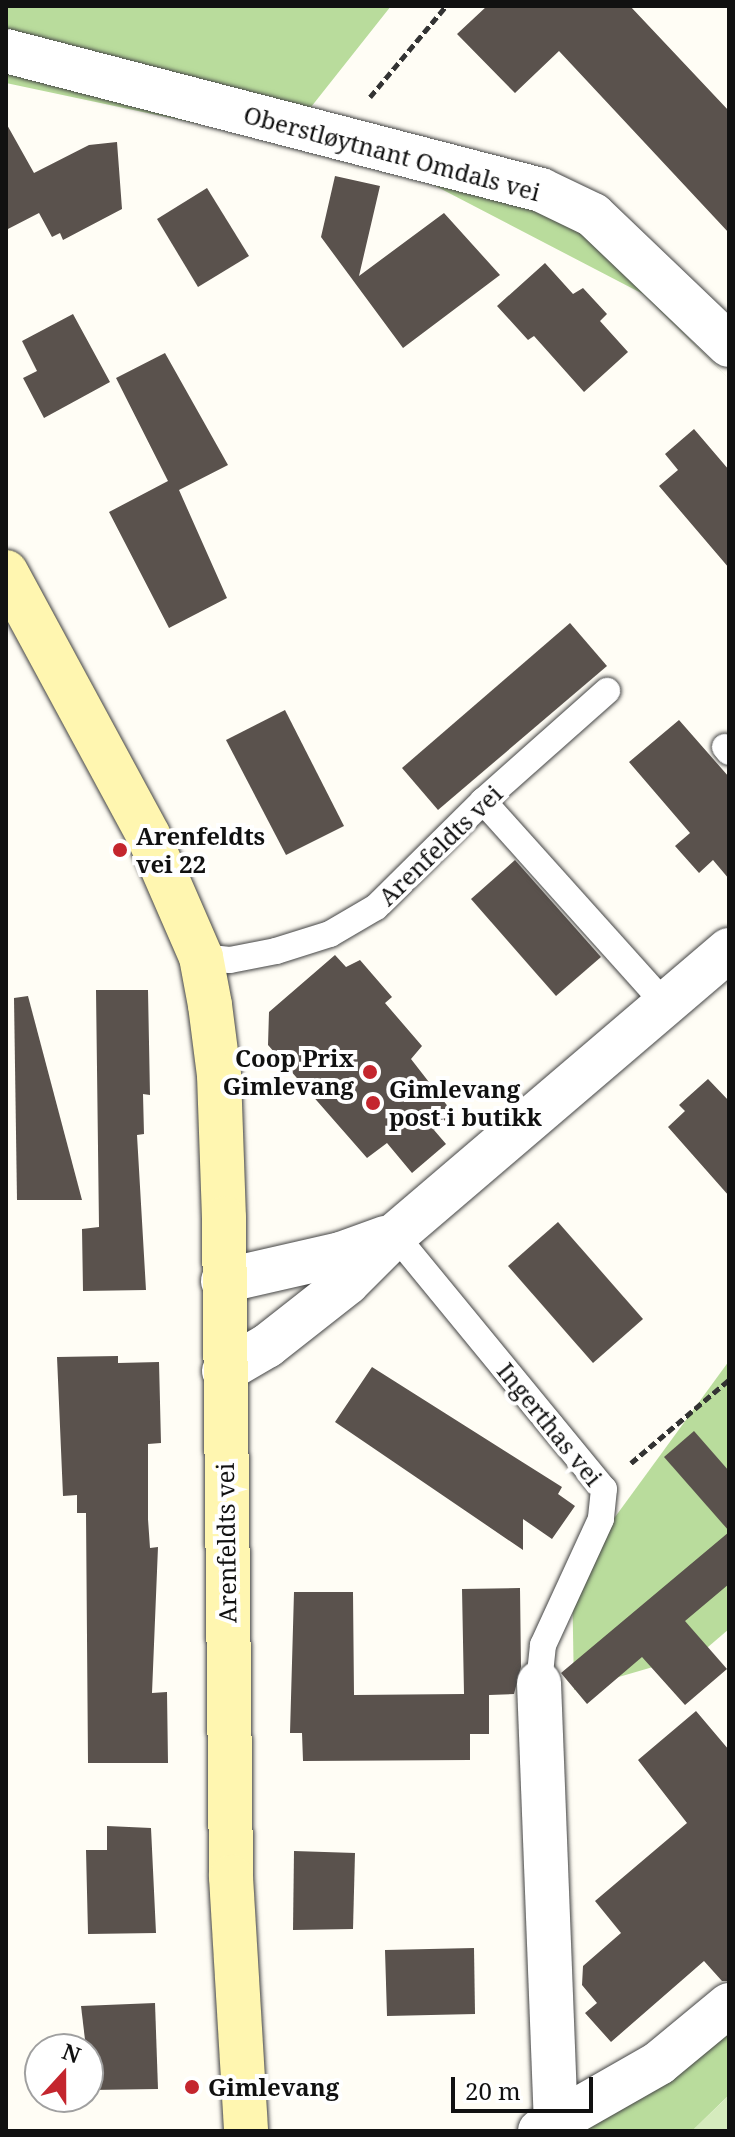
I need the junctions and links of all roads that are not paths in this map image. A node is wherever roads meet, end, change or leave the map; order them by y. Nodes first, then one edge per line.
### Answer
1 (6, 51) edge
2 (729, 345) edge
3 (6, 572) edge
4 (607, 691) dead end
5 (483, 801) junction
6 (729, 950) edge
7 (201, 957) junction
8 (665, 1004) junction
9 (395, 1235) junction
10 (223, 1281) junction
11 (224, 1371) junction
12 (539, 1683) joint
13 (729, 2005) edge
14 (548, 2128) edge
15 (246, 2131) edge

1 - 2 street, Oberstløytnant Omdals vei
3 - 7 street, Arenfeldts vei
4 - 5 lane, Arenfeldts vei
5 - 7 lane, Arenfeldts vei
5 - 8 lane
6 - 8 street
7 - 10 street, Arenfeldts vei
8 - 9 street
9 - 10 street
9 - 11 street
9 - 12 lane, Ingerthas vei
10 - 11 street, Arenfeldts vei
11 - 15 street, Arenfeldts vei
12 - 14 street
13 - 14 street

